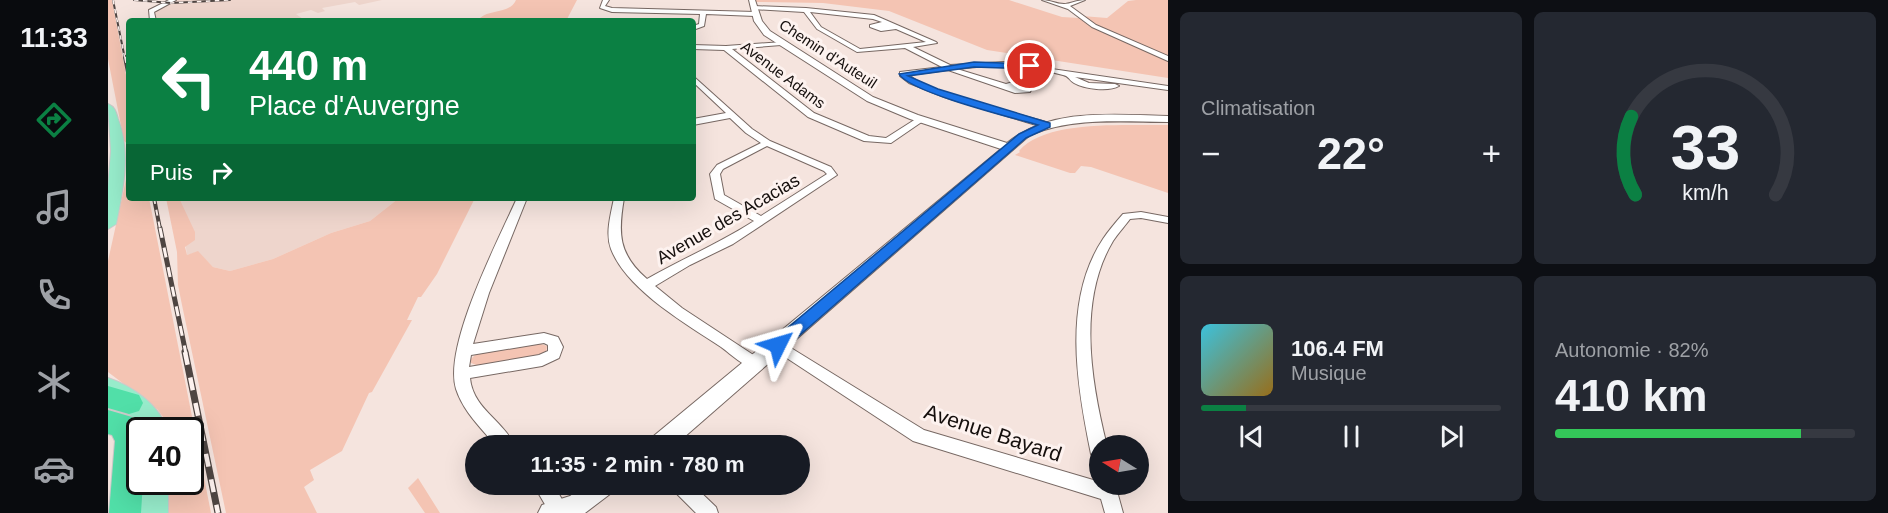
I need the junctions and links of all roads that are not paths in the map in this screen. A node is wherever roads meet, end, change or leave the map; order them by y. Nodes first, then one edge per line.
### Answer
1 (174, 0) edge
2 (606, 0) edge
3 (1045, 0) edge
4 (1082, 0) edge
5 (1065, 6) junction
6 (754, 8) edge
7 (806, 10) junction
8 (703, 13) junction
9 (152, 18) edge
10 (890, 23) junction
11 (899, 26) junction
12 (696, 27) edge
13 (781, 43) junction
14 (696, 47) edge
15 (908, 47) junction
16 (726, 48) junction
17 (1168, 59) edge
18 (948, 67) junction
19 (696, 81) edge
20 (1006, 87) dead end
21 (1168, 88) edge
22 (108, 108) edge
23 (731, 115) junction
24 (922, 119) junction
25 (1168, 119) edge
26 (696, 121) edge
27 (1046, 125) junction
28 (767, 143) junction
29 (1010, 148) junction
30 (521, 201) edge
31 (619, 201) edge
32 (1168, 220) edge
33 (762, 221) junction
34 (108, 224) edge
35 (645, 286) junction
36 (778, 345) junction
37 (463, 351) junction
38 (756, 364) junction
39 (462, 374) junction
40 (113, 402) edge
41 (150, 417) edge
42 (498, 435) edge
43 (671, 435) edge
44 (1095, 435) edge
45 (1089, 484) edge
46 (155, 495) edge
47 (551, 495) edge
48 (588, 495) edge
49 (690, 495) edge
50 (1110, 495) edge
51 (563, 511) edge
52 (125, 513) edge
53 (154, 513) edge
54 (709, 513) edge
55 (1114, 513) edge

1 - 9 street
2 - 8 street
3 - 5 street
4 - 5 street
5 - 17 street
6 - 7 street
6 - 8 street
6 - 13 street, Chemin d'Auteuil
7 - 10 street
7 - 15 street
8 - 12 street
10 - 11 street
10 - 11 street
11 - 15 street
13 - 16 street
13 - 24 street, Chemin d'Auteuil
14 - 16 street
15 - 18 street
16 - 24 street, Avenue Adams
18 - 20 street
18 - 21 street
18 - 27 street
19 - 23 street, Avenue des Acacias
22 - 34 main road
23 - 26 street
23 - 28 street, Avenue des Acacias
24 - 29 street, Chemin d'Auteuil
25 - 27 street
27 - 29 street
28 - 33 street
28 - 33 street, Avenue des Acacias
29 - 36 street
30 - 37 street
31 - 35 street
32 - 44 street
33 - 35 street, Avenue des Acacias
35 - 38 street
36 - 38 street
36 - 45 street, Avenue Bayard
37 - 39 street
37 - 39 street
38 - 43 street
39 - 42 street
40 - 41 main road
40 - 52 highway
46 - 53 main road
47 - 51 street
48 - 51 street
49 - 54 street
50 - 55 street

